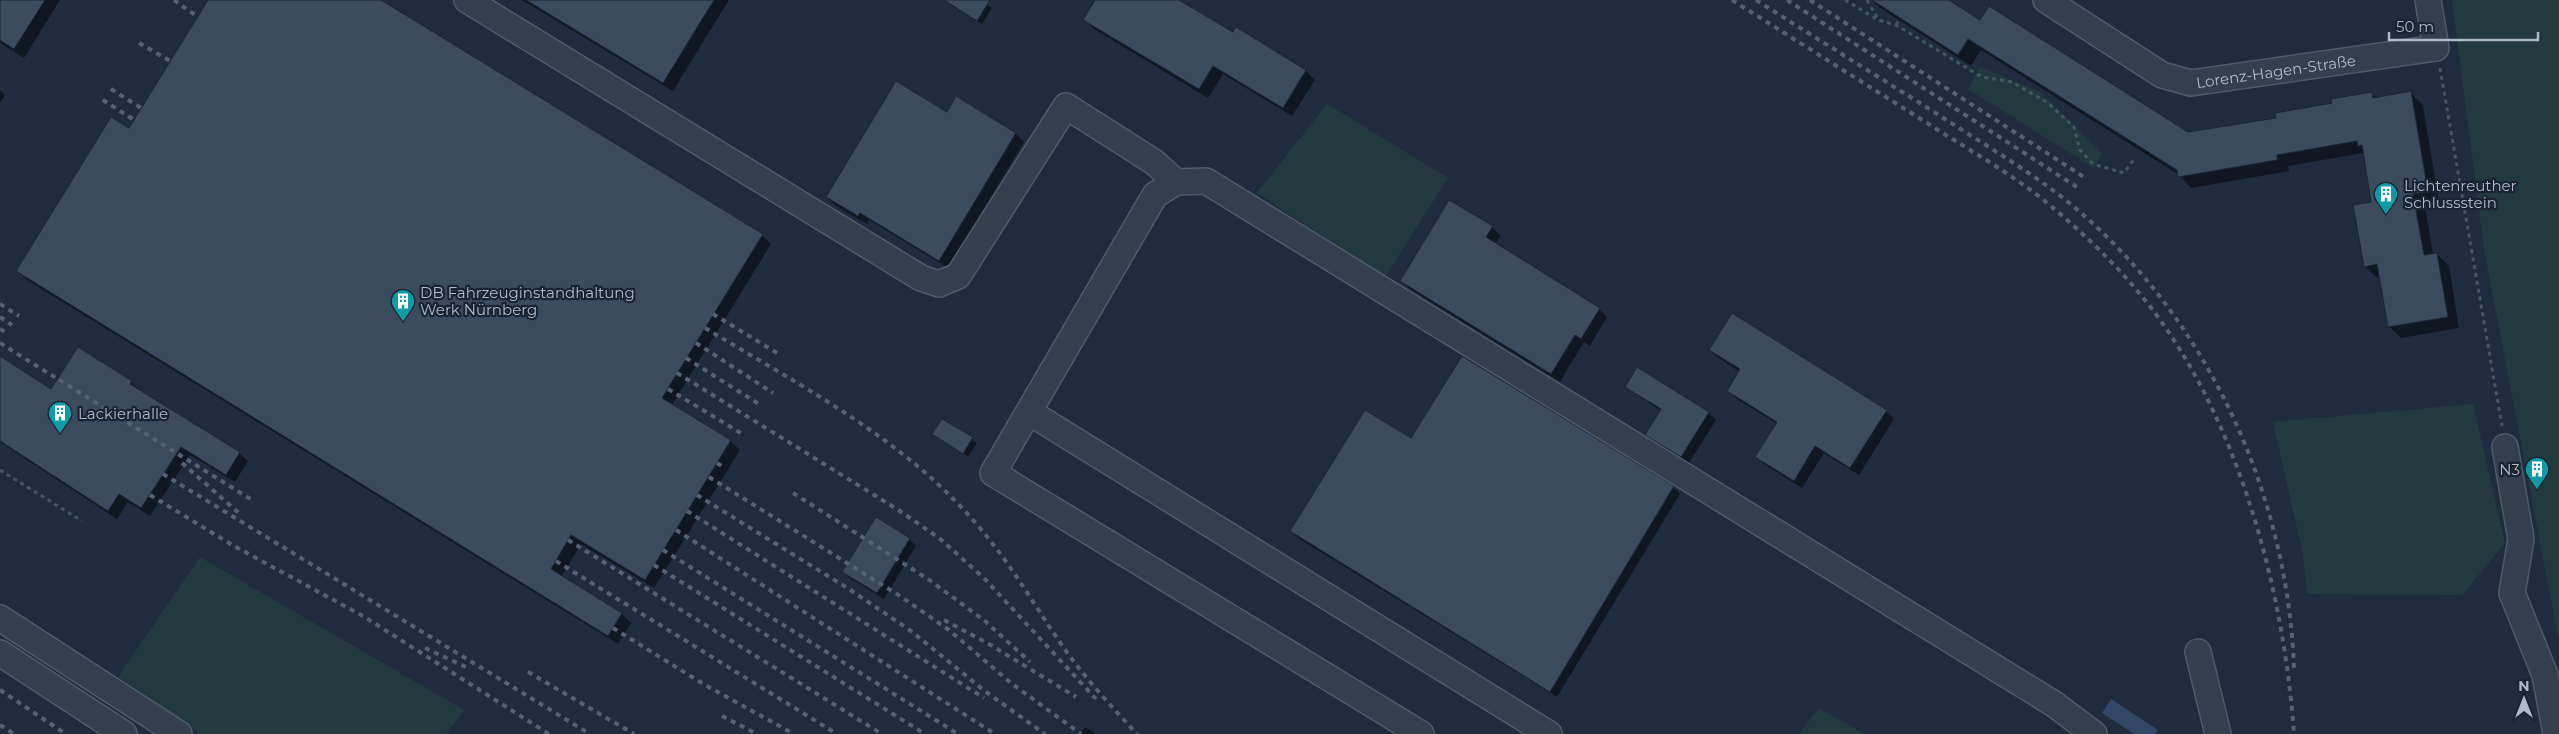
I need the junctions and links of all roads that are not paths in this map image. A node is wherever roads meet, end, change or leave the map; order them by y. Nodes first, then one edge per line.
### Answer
1 (468, 0) edge
2 (2046, 0) edge
3 (2428, 0) edge
4 (1176, 182) junction
5 (1028, 412) junction
6 (2505, 447) road end
7 (0, 618) edge
8 (2198, 652) dead end
9 (0, 653) edge
10 (124, 734) edge
11 (179, 734) edge
12 (1421, 734) edge
13 (1549, 734) edge
14 (2094, 734) edge
15 (2218, 734) edge
16 (2556, 734) edge

1 - 4 street
2 - 3 street, Lorenz-Hagen-Straße
4 - 5 street
4 - 14 street
5 - 12 street
5 - 13 street
6 - 16 street
7 - 11 street
8 - 15 street
9 - 10 street

